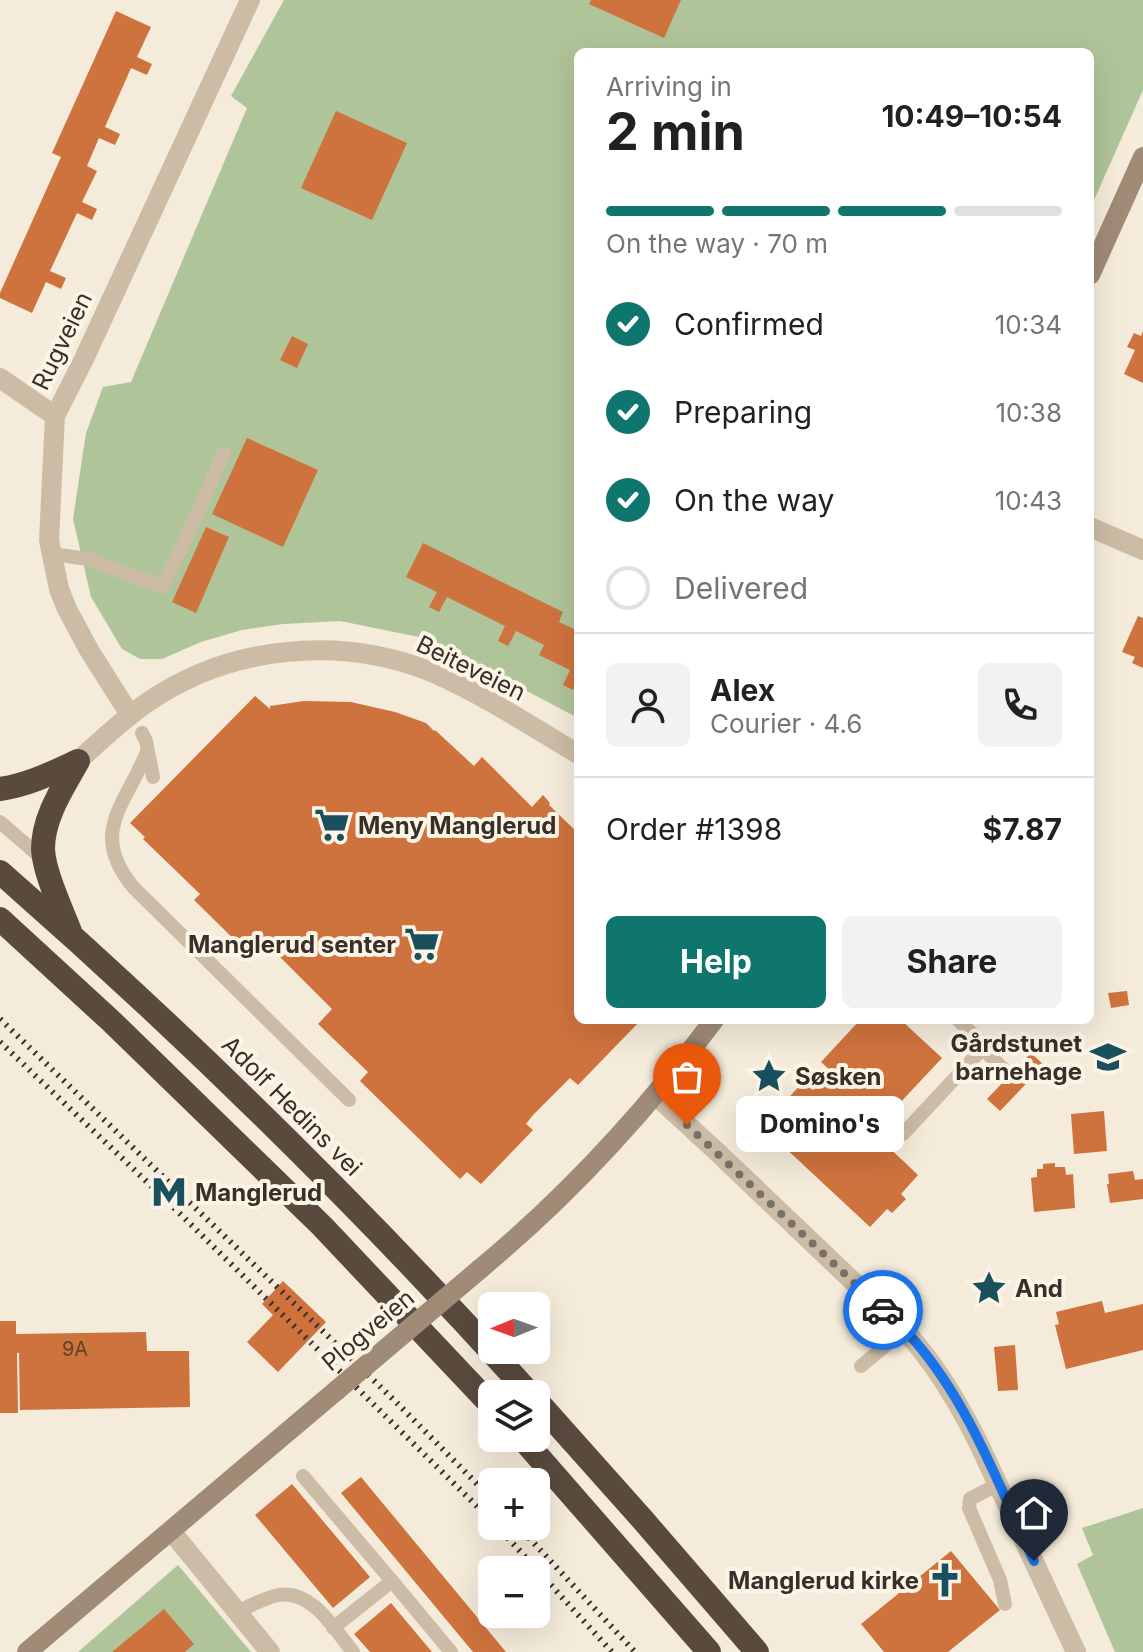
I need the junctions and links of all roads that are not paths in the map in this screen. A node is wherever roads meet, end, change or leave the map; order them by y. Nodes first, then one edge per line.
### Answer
1 (250, 0) edge
2 (1143, 157) edge
3 (1094, 266) edge
4 (0, 378) edge
5 (55, 416) junction
6 (224, 453) dead end
7 (1094, 529) edge
8 (1143, 550) edge
9 (52, 554) junction
10 (130, 715) junction
11 (142, 733) dead end
12 (147, 752) junction
13 (574, 752) edge
14 (78, 761) junction
15 (153, 777) dead end
16 (0, 789) edge
17 (0, 822) edge
18 (45, 862) junction
19 (0, 872) edge
20 (0, 919) edge
21 (71, 937) junction
22 (711, 1024) edge
23 (962, 1024) edge
24 (985, 1046) junction
25 (1007, 1072) dead end
26 (655, 1095) junction
27 (349, 1100) dead end
28 (903, 1134) dead end
29 (904, 1330) junction
30 (861, 1366) dead end
31 (517, 1380) edge
32 (478, 1391) edge
33 (550, 1416) edge
34 (534, 1452) edge
35 (303, 1476) dead end
36 (998, 1484) junction
37 (171, 1531) junction
38 (392, 1581) junction
39 (1005, 1604) dead end
40 (237, 1612) junction
41 (333, 1628) junction
42 (27, 1652) edge
43 (270, 1652) edge
44 (353, 1652) edge
45 (451, 1652) edge
46 (709, 1652) edge
47 (757, 1652) edge
48 (1076, 1652) edge

1 - 5 street, Rugveien
2 - 3 street
4 - 5 street
5 - 9 street, Rugveien
6 - 9 lane
7 - 8 street
9 - 10 street, Rugveien
10 - 13 street, Beiteveien
10 - 14 street, Beiteveien
11 - 12 lane
12 - 15 lane
12 - 27 lane
14 - 16 highway
14 - 18 highway
17 - 18 lane
18 - 21 highway
19 - 21 highway, Adolf Hedins vei
20 - 32 highway
21 - 31 highway, Adolf Hedins vei
22 - 26 street, Plogveien
23 - 24 lane
24 - 25 lane
24 - 28 lane
26 - 29 street
26 - 37 street, Plogveien, bridge
29 - 30 lane
29 - 36 street
33 - 47 highway
34 - 46 highway
35 - 38 lane
36 - 39 lane
36 - 48 street
37 - 40 street
37 - 42 street, Plogveien
38 - 41 lane
38 - 45 lane
40 - 41 lane
40 - 43 street
41 - 44 lane

